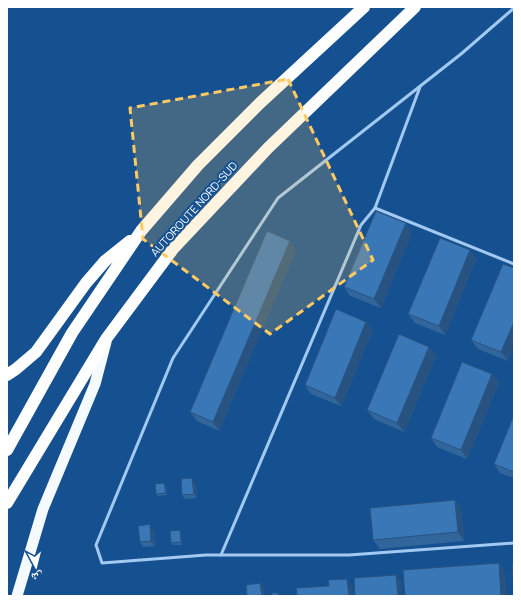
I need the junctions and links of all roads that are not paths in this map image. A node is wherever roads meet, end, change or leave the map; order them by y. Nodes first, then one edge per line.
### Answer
1 (364, 7) edge
2 (415, 7) edge
3 (514, 8) edge
4 (420, 86) junction
5 (375, 208) junction
6 (141, 231) junction
7 (514, 264) edge
8 (106, 339) junction
9 (7, 375) edge
10 (7, 450) edge
11 (7, 503) edge
12 (514, 543) edge
13 (221, 555) junction
14 (17, 596) edge

1 - 6 highway
2 - 8 highway, AUTOROUTE NORD-SUD
3 - 4 lane
4 - 5 lane
4 - 13 lane
5 - 7 lane
5 - 13 lane
6 - 9 highway
6 - 10 highway
8 - 11 highway, AUTOROUTE NORD-SUD
8 - 14 highway
12 - 13 lane

